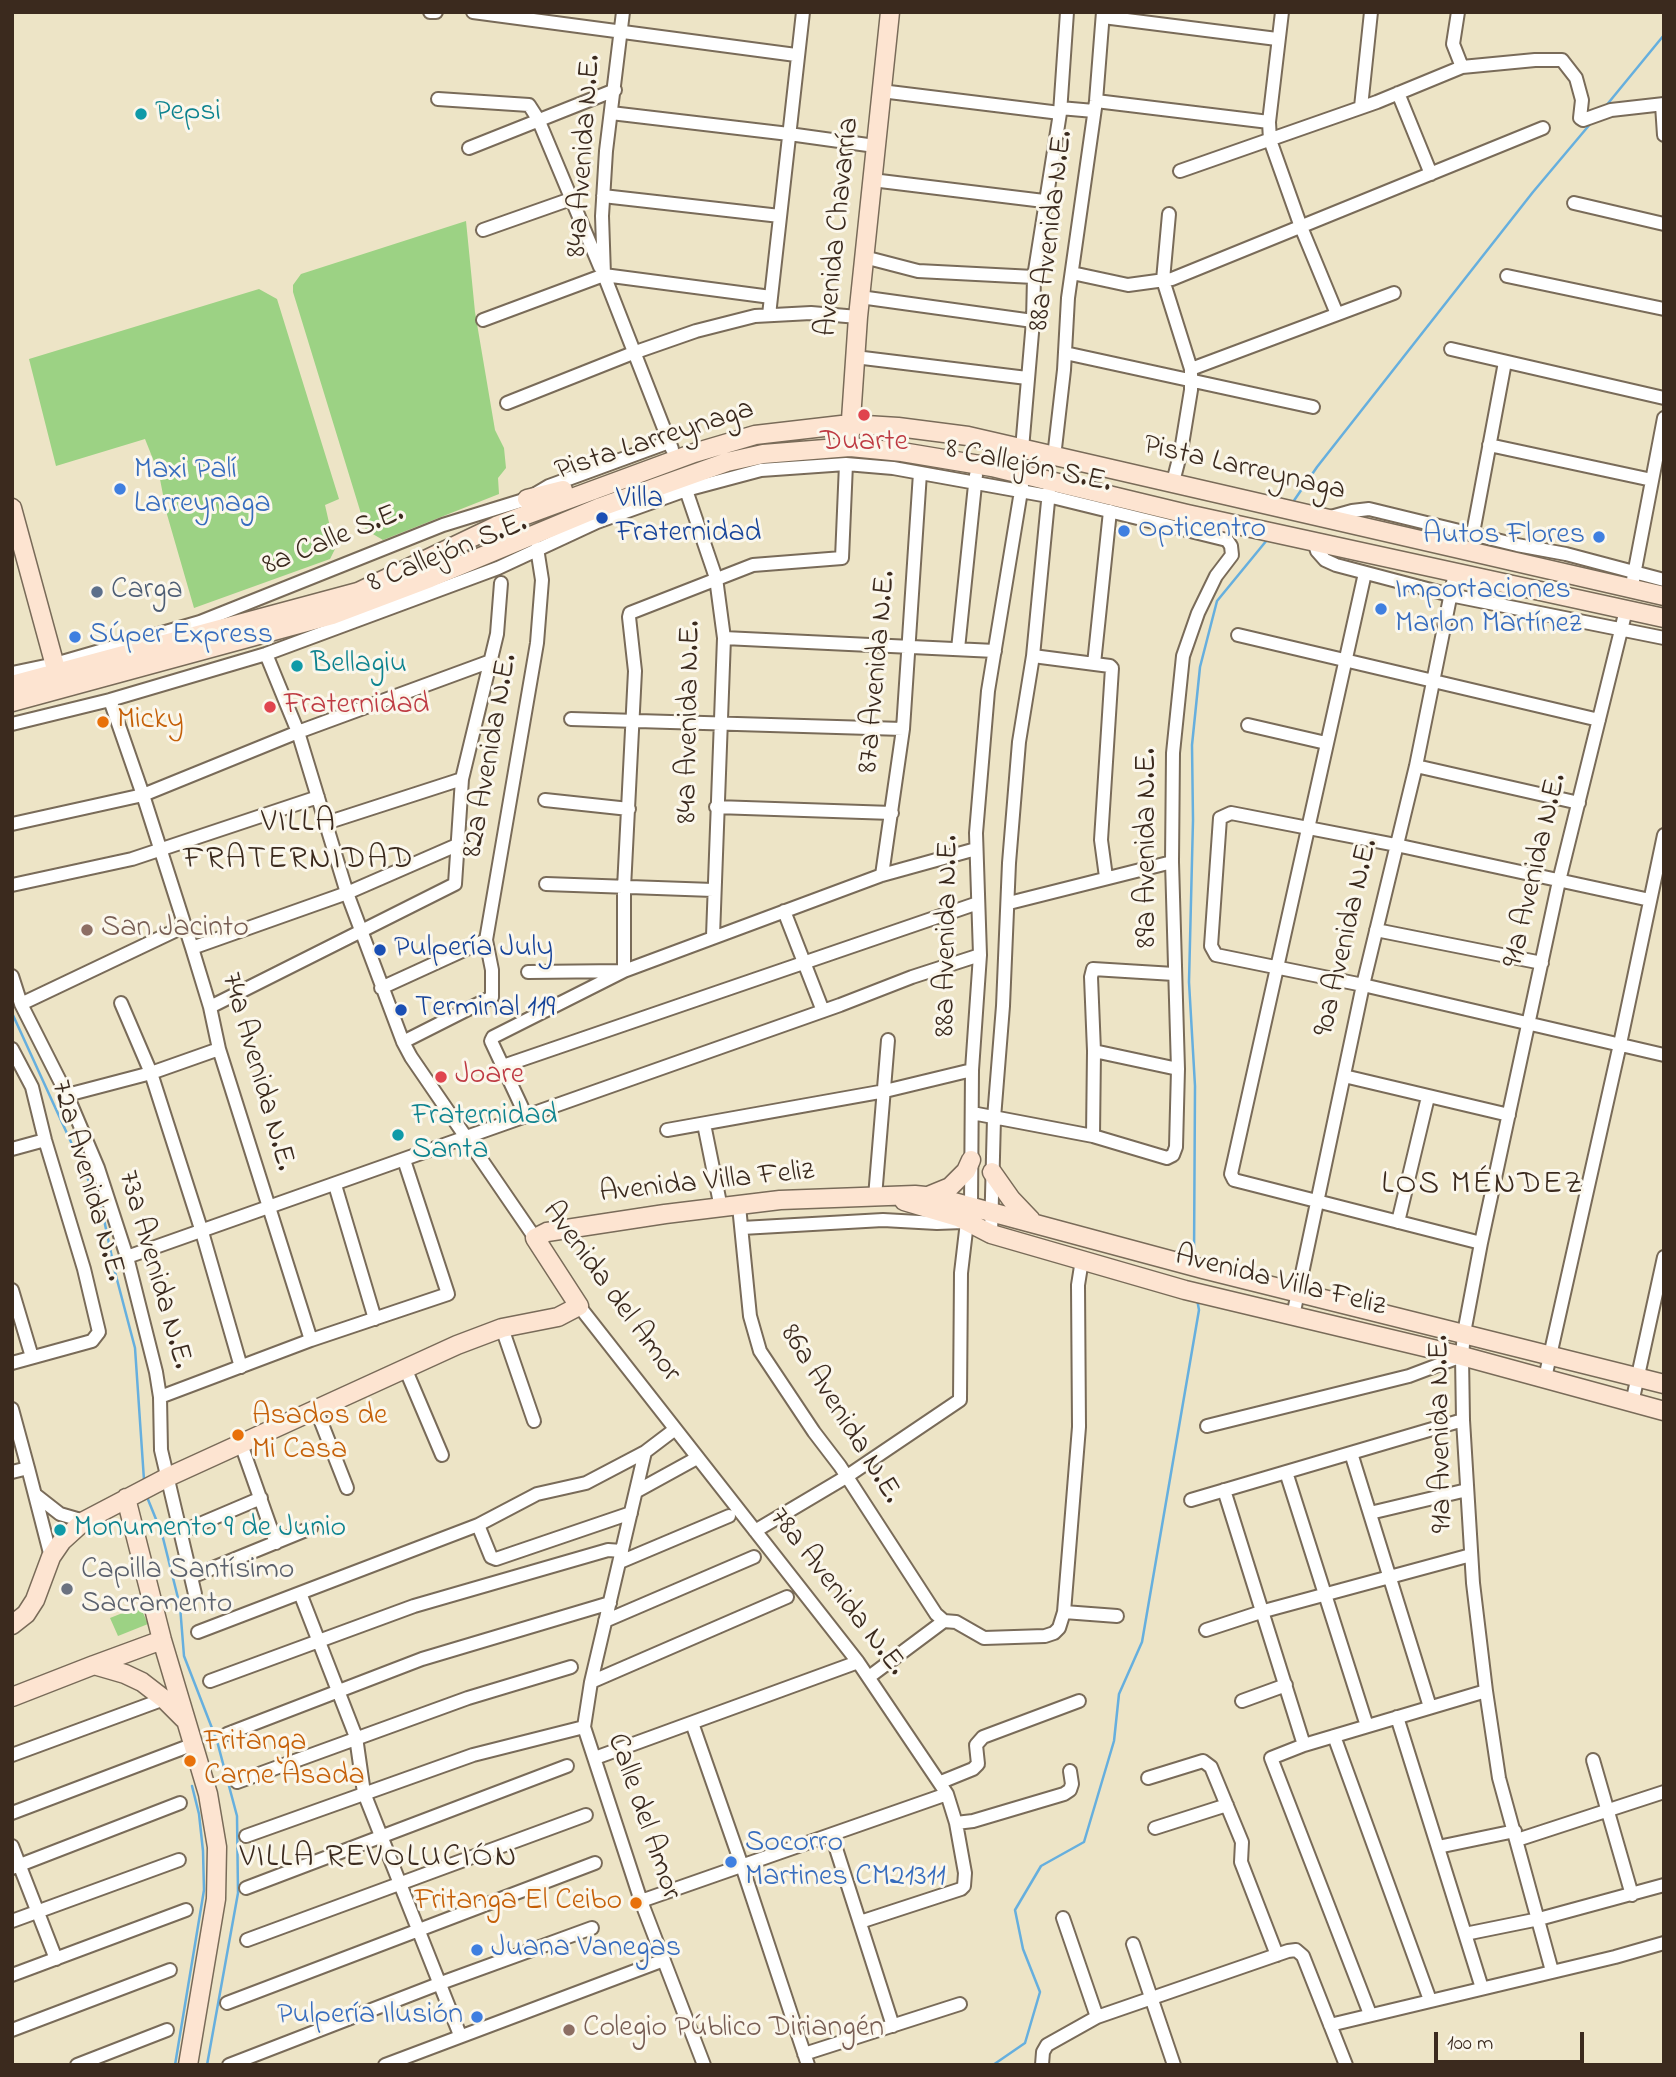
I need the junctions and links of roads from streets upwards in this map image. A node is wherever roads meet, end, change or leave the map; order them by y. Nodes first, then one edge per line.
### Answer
1 (430, 12) edge
2 (436, 12) edge
3 (473, 12) edge
4 (623, 12) edge
5 (803, 12) edge
6 (890, 12) edge
7 (1067, 12) edge
8 (1282, 12) edge
9 (1371, 12) edge
10 (1458, 12) edge
11 (1103, 15) edge
12 (621, 31) junction
13 (1277, 39) junction
14 (796, 55) junction
15 (1462, 67) junction
16 (615, 90) junction
17 (881, 91) junction
18 (1398, 93) junction
19 (438, 99) dead end
20 (1663, 105) edge
21 (1095, 106) junction
22 (1361, 107) junction
23 (1060, 110) junction
24 (611, 113) junction
25 (538, 119) junction
26 (1269, 122) junction
27 (1543, 128) dead end
28 (789, 134) junction
29 (1664, 135) edge
30 (1270, 140) junction
31 (875, 146) junction
32 (468, 148) dead end
33 (1180, 171) dead end
34 (1431, 174) junction
35 (872, 180) junction
36 (603, 196) junction
37 (571, 198) junction
38 (1044, 201) junction
39 (1574, 203) dead end
40 (1169, 214) dead end
41 (780, 216) junction
42 (1664, 224) edge
43 (1301, 227) junction
44 (483, 230) dead end
45 (864, 257) junction
46 (1072, 273) junction
47 (604, 275) junction
48 (1507, 276) dead end
49 (1034, 277) junction
50 (1163, 280) junction
51 (1394, 293) dead end
52 (771, 297) junction
53 (860, 297) junction
54 (1664, 309) edge
55 (1337, 314) junction
56 (769, 315) junction
57 (858, 317) junction
58 (483, 320) dead end
59 (1033, 321) junction
60 (1451, 349) dead end
61 (633, 353) junction
62 (1065, 353) junction
63 (855, 357) junction
64 (1505, 362) junction
65 (1191, 375) junction
66 (1027, 378) junction
67 (1664, 398) edge
68 (507, 403) dead end
69 (1313, 407) dead end
70 (1664, 418) edge
71 (850, 424) junction
72 (1489, 446) junction
73 (1022, 449) junction
74 (672, 451) junction
75 (848, 455) junction
76 (1054, 457) junction
77 (981, 471) junction
78 (920, 472) junction
79 (632, 475) junction
80 (1652, 480) junction
81 (689, 482) junction
82 (1173, 482) junction
83 (1022, 483) junction
84 (1049, 489) junction
85 (1228, 494) junction
86 (527, 499) junction
87 (1147, 503) junction
88 (12, 508) edge
89 (1110, 511) junction
90 (1321, 517) junction
91 (1184, 521) junction
92 (1473, 533) junction
93 (1305, 539) junction
94 (1231, 546) joint
95 (537, 548) junction
96 (1518, 562) junction
97 (1421, 565) junction
98 (1365, 573) junction
99 (1455, 573) junction
100 (716, 578) junction
101 (1664, 580) edge
102 (1633, 581) junction
103 (501, 583) dead end
104 (1450, 595) junction
105 (1664, 596) edge
106 (1626, 610) junction
107 (284, 612) junction
108 (1664, 618) edge
109 (200, 622) junction
110 (1621, 629) junction
111 (1238, 635) dead end
112 (723, 638) junction
113 (1664, 638) edge
114 (909, 646) junction
115 (958, 649) junction
116 (995, 651) junction
117 (266, 654) junction
118 (1033, 656) junction
119 (1344, 660) junction
120 (491, 662) junction
121 (1094, 664) junction
122 (12, 673) edge
123 (58, 676) junction
124 (1433, 679) junction
125 (12, 685) edge
126 (110, 700) junction
127 (12, 702) edge
128 (66, 710) junction
129 (571, 719) dead end
130 (1599, 720) junction
131 (634, 721) junction
132 (12, 724) edge
133 (719, 724) junction
134 (1248, 725) dead end
135 (903, 729) junction
136 (298, 732) junction
137 (1326, 743) junction
138 (1416, 766) junction
139 (462, 779) junction
140 (143, 795) junction
141 (318, 796) junction
142 (545, 800) dead end
143 (1579, 803) junction
144 (716, 807) junction
145 (629, 809) junction
146 (892, 813) junction
147 (12, 824) edge
148 (326, 824) junction
149 (1308, 828) junction
150 (1664, 835) edge
151 (457, 845) junction
152 (1396, 845) junction
153 (976, 849) junction
154 (161, 850) junction
155 (1172, 862) junction
156 (882, 875) junction
157 (1106, 877) junction
158 (1559, 881) junction
159 (546, 884) dead end
160 (12, 885) edge
161 (624, 888) junction
162 (713, 890) junction
163 (347, 893) junction
164 (1650, 900) junction
165 (978, 903) junction
166 (1009, 903) junction
167 (784, 911) junction
168 (185, 926) junction
169 (1376, 930) junction
170 (362, 932) junction
171 (713, 936) junction
172 (486, 940) junction
173 (191, 947) junction
174 (980, 955) junction
175 (1542, 962) junction
176 (805, 963) junction
177 (1278, 968) junction
178 (624, 971) junction
179 (528, 972) dead end
180 (1174, 974) junction
181 (12, 976) edge
182 (1363, 985) junction
183 (381, 988) junction
184 (121, 1003) dead end
185 (21, 1004) junction
186 (210, 1007) junction
187 (823, 1011) junction
188 (1529, 1022) junction
189 (888, 1040) dead end
190 (403, 1042) junction
191 (1620, 1044) junction
192 (12, 1049) edge
193 (219, 1049) junction
194 (1094, 1051) junction
195 (1664, 1055) edge
196 (503, 1066) junction
197 (1178, 1069) junction
198 (18, 1070) edge
199 (972, 1070) junction
200 (151, 1073) junction
201 (1344, 1076) junction
202 (885, 1091) junction
203 (67, 1095) junction
204 (1428, 1097) junction
205 (972, 1113) junction
206 (1509, 1115) junction
207 (526, 1116) junction
208 (994, 1118) junction
209 (704, 1124) junction
210 (667, 1130) dead end
211 (1093, 1136) junction
212 (465, 1137) junction
213 (45, 1140) junction
214 (12, 1149) edge
215 (404, 1160) junction
216 (971, 1160) junction
217 (992, 1172) junction
218 (335, 1185) junction
219 (928, 1196) junction
220 (881, 1197) junction
221 (1317, 1202) junction
222 (730, 1207) junction
223 (269, 1208) junction
224 (990, 1211) junction
225 (969, 1214) junction
226 (1034, 1222) junction
227 (1398, 1222) junction
228 (742, 1228) junction
229 (202, 1231) junction
230 (991, 1234) junction
231 (535, 1238) junction
232 (1481, 1244) junction
233 (127, 1257) junction
234 (1664, 1257) edge
235 (1082, 1260) junction
236 (12, 1290) edge
237 (1298, 1292) junction
238 (579, 1306) junction
239 (1293, 1315) junction
240 (375, 1319) junction
241 (502, 1328) junction
242 (1464, 1333) junction
243 (311, 1340) junction
244 (1549, 1355) junction
245 (1462, 1356) junction
246 (32, 1357) junction
247 (12, 1363) edge
248 (241, 1367) junction
249 (405, 1368) junction
250 (1545, 1378) junction
251 (1638, 1378) junction
252 (1664, 1384) edge
253 (160, 1397) junction
254 (1632, 1403) junction
255 (12, 1409) edge
256 (316, 1409) junction
257 (1664, 1411) edge
258 (534, 1420) dead end
259 (1463, 1420) junction
260 (1207, 1426) dead end
261 (674, 1430) junction
262 (242, 1444) junction
263 (645, 1452) junction
264 (1351, 1453) junction
265 (442, 1455) dead end
266 (697, 1458) junction
267 (28, 1468) junction
268 (12, 1472) edge
269 (1286, 1472) junction
270 (846, 1477) junction
271 (161, 1481) junction
272 (347, 1488) dead end
273 (1224, 1490) junction
274 (1467, 1490) junction
275 (637, 1491) junction
276 (37, 1496) junction
277 (128, 1497) junction
278 (261, 1498) junction
279 (1191, 1500) dead end
280 (631, 1513) junction
281 (1370, 1513) junction
282 (729, 1516) dead end
283 (84, 1521) junction
284 (478, 1525) junction
285 (312, 1528) dead end
286 (755, 1531) junction
287 (181, 1532) junction
288 (276, 1543) junction
289 (1471, 1555) junction
290 (621, 1556) junction
291 (51, 1557) junction
292 (754, 1557) dead end
293 (191, 1577) junction
294 (1389, 1578) junction
295 (300, 1593) junction
296 (195, 1594) dead end
297 (1325, 1595) junction
298 (787, 1597) dead end
299 (610, 1603) junction
300 (1264, 1611) junction
301 (1064, 1612) junction
302 (1117, 1616) dead end
303 (605, 1621) junction
304 (950, 1621) junction
305 (12, 1625) edge
306 (1206, 1630) dead end
307 (198, 1632) dead end
308 (162, 1640) junction
309 (318, 1640) junction
310 (858, 1661) junction
311 (94, 1665) junction
312 (571, 1667) dead end
313 (869, 1676) junction
314 (210, 1681) dead end
315 (591, 1682) junction
316 (1286, 1685) junction
317 (1486, 1691) junction
318 (338, 1692) junction
319 (12, 1697) edge
320 (164, 1699) junction
321 (1079, 1701) dead end
322 (1242, 1701) dead end
323 (1430, 1707) junction
324 (1397, 1717) junction
325 (187, 1722) junction
326 (692, 1723) junction
327 (1367, 1726) junction
328 (584, 1727) junction
329 (228, 1734) dead end
330 (1334, 1736) junction
331 (356, 1738) junction
332 (194, 1744) junction
333 (1304, 1745) junction
334 (12, 1755) edge
335 (594, 1758) junction
336 (1593, 1760) dead end
337 (567, 1766) dead end
338 (1070, 1771) dead end
339 (1147, 1778) dead end
340 (237, 1782) dead end
341 (944, 1788) junction
342 (1664, 1792) edge
343 (364, 1793) junction
344 (180, 1803) dead end
345 (1227, 1805) junction
346 (1608, 1811) junction
347 (12, 1813) edge
348 (586, 1815) dead end
349 (956, 1823) junction
350 (1155, 1828) dead end
351 (246, 1836) dead end
352 (382, 1836) junction
353 (832, 1836) junction
354 (1516, 1836) junction
355 (12, 1846) edge
356 (1438, 1847) junction
357 (179, 1860) dead end
358 (595, 1863) dead end
359 (16, 1866) edge
360 (743, 1866) junction
361 (401, 1883) junction
362 (1664, 1885) edge
363 (246, 1888) dead end
364 (1632, 1895) junction
365 (642, 1901) junction
366 (186, 1910) dead end
367 (38, 1912) junction
368 (1063, 1918) dead end
369 (1539, 1919) junction
370 (12, 1922) edge
371 (860, 1922) junction
372 (592, 1928) dead end
373 (419, 1929) junction
374 (1465, 1934) junction
375 (247, 1940) dead end
376 (1664, 1942) edge
377 (1133, 1944) dead end
378 (1277, 1955) junction
379 (56, 1959) junction
380 (664, 1960) junction
381 (170, 1970) dead end
382 (1552, 1971) junction
383 (12, 1975) edge
384 (441, 1983) junction
385 (1482, 1988) junction
386 (1151, 1998) junction
387 (1430, 2000) junction
388 (227, 2003) dead end
389 (960, 2004) dead end
390 (1370, 2014) junction
391 (1097, 2017) junction
392 (1330, 2025) junction
393 (893, 2026) junction
394 (12, 2030) edge
395 (167, 2030) dead end
396 (460, 2035) junction
397 (806, 2060) edge
398 (77, 2065) edge
399 (188, 2065) edge
400 (229, 2065) edge
401 (385, 2065) edge
402 (704, 2065) edge
403 (1042, 2065) edge
404 (1174, 2065) edge
405 (1346, 2065) edge

1 - 2 street
3 - 12 street
4 - 12 street, 84a Avenida N.E.
5 - 14 street
6 - 17 street, Avenida Chavarría
7 - 23 street, 88a Avenida N.E.
8 - 13 street
9 - 22 street
10 - 15 street
11 - 13 street
11 - 21 street, 88a Avenida N.E.
12 - 14 street
12 - 16 street, 84a Avenida N.E.
13 - 26 street
14 - 28 street
15 - 18 street
15 - 20 street
16 - 24 street, 84a Avenida N.E.
16 - 25 street
17 - 23 street
17 - 31 street, Avenida Chavarría
18 - 22 street
18 - 34 street
19 - 25 street
20 - 29 street
21 - 23 street
21 - 26 street
21 - 46 street, 88a Avenida N.E.
22 - 30 street
23 - 38 street, 88a Avenida N.E.
24 - 28 street
24 - 36 street, 84a Avenida N.E.
25 - 32 street
25 - 37 street
26 - 30 street
27 - 34 street
28 - 31 street
28 - 41 street
30 - 33 street
30 - 43 street
31 - 35 street, Avenida Chavarría
34 - 43 street
35 - 38 street
35 - 45 street, Avenida Chavarría
36 - 41 street
36 - 47 street, 84a Avenida N.E.
37 - 44 street
37 - 47 street
38 - 49 street, 88a Avenida N.E.
39 - 42 street
40 - 50 street
41 - 52 street
43 - 50 street
43 - 55 street
45 - 49 street
45 - 53 street, Avenida Chavarría
46 - 50 street
46 - 62 street, 88a Avenida N.E.
47 - 52 street
47 - 58 street
47 - 61 street, 84a Avenida N.E.
48 - 54 street
49 - 59 street, 88a Avenida N.E.
50 - 65 street
51 - 55 street
52 - 56 street
53 - 57 street, Avenida Chavarría
53 - 59 street
55 - 65 street
56 - 57 street
56 - 61 street
57 - 63 street, Avenida Chavarría
59 - 66 street, 88a Avenida N.E.
60 - 64 street
61 - 68 street
61 - 74 street, 84a Avenida N.E.
62 - 65 street
62 - 76 street, 88a Avenida N.E.
63 - 66 street
63 - 71 street, Avenida Chavarría
64 - 67 street
64 - 72 street
65 - 69 street
65 - 82 street
66 - 73 street, 88a Avenida N.E.
70 - 80 street
71 - 73 street, Pista Larreynaga
71 - 74 street, Pista Larreynaga
71 - 75 street, Avenida Chavarría
72 - 80 street
72 - 92 street
73 - 76 street, Pista Larreynaga
73 - 77 street
74 - 79 street, Pista Larreynaga
74 - 86 street, 8a Calle S.E.
75 - 77 street, Pista Larreynaga
75 - 78 street, 8 Callejón S.E.
75 - 81 street, Pista Larreynaga
75 - 100 street
76 - 82 street, Pista Larreynaga
77 - 78 street, 8 Callejón S.E.
77 - 83 street, Pista Larreynaga
77 - 115 street
78 - 114 street, 87a Avenida N.E.
79 - 86 street
79 - 107 street, Pista Larreynaga
80 - 102 street
81 - 95 street, 8 Callejón S.E.
81 - 100 street, 84a Avenida N.E.
81 - 123 street, Pista Larreynaga
82 - 85 street, Pista Larreynaga
83 - 84 street, Pista Larreynaga
83 - 116 street, 88a Avenida N.E.
84 - 87 street, Pista Larreynaga
84 - 89 street, 8 Callejón S.E.
84 - 118 street, 88a Avenida N.E.
85 - 87 street
85 - 90 street, Pista Larreynaga
86 - 109 street, 8a Calle S.E.
87 - 91 street, Pista Larreynaga
88 - 123 street
89 - 91 street, 8 Callejón S.E.
89 - 121 street
90 - 92 street
90 - 93 street
90 - 96 street, Pista Larreynaga
91 - 93 street, Pista Larreynaga
91 - 94 street, 8 Callejón S.E.
92 - 102 street
93 - 97 street, Pista Larreynaga
93 - 98 street
94 - 155 street, 89a Avenida N.E.
95 - 117 street, 8 Callejón S.E.
95 - 172 street, 82a Avenida N.E.
96 - 97 street
96 - 102 street, Pista Larreynaga
97 - 99 street, Pista Larreynaga
98 - 104 street
98 - 119 street
99 - 104 street, 90a Avenida N.E.
99 - 106 street, Pista Larreynaga
100 - 112 street, 84a Avenida N.E.
100 - 131 street
101 - 102 street
102 - 105 street, Pista Larreynaga
103 - 120 street
104 - 110 street
104 - 124 street, 90a Avenida N.E.
106 - 108 street, Pista Larreynaga
106 - 110 street, 91a Avenida N.E.
107 - 109 street
107 - 123 street, Pista Larreynaga
109 - 123 street, 8a Calle S.E.
110 - 113 street
110 - 130 street, 91a Avenida N.E.
111 - 119 street
112 - 114 street
112 - 133 street, 84a Avenida N.E.
114 - 115 street
114 - 135 street, 87a Avenida N.E.
115 - 116 street
116 - 153 street, 88a Avenida N.E.
117 - 126 street, 8 Callejón S.E.
117 - 136 street, Avenida del Amor
118 - 121 street
118 - 166 street, 88a Avenida N.E.
119 - 124 street
119 - 137 street
120 - 136 street
120 - 139 street
121 - 157 street
122 - 123 street, 8a Calle S.E.
123 - 125 street, Pista Larreynaga
123 - 127 street, Pista Larreynaga
123 - 128 street
124 - 130 street
124 - 138 street, 90a Avenida N.E.
126 - 128 street, 8 Callejón S.E.
126 - 140 street, 74a Avenida N.E.
128 - 132 street, 8 Callejón S.E.
129 - 131 street
130 - 143 street, 91a Avenida N.E.
131 - 133 street
131 - 145 street
133 - 135 street
133 - 144 street, 84a Avenida N.E.
134 - 137 street
135 - 146 street, 87a Avenida N.E.
136 - 140 street
136 - 141 street, Avenida del Amor
137 - 149 street
138 - 143 street
138 - 152 street, 90a Avenida N.E.
139 - 148 street
139 - 151 street
140 - 147 street
140 - 154 street, 74a Avenida N.E.
141 - 148 street, Avenida del Amor
141 - 154 street
142 - 145 street
143 - 158 street, 91a Avenida N.E.
144 - 146 street
144 - 162 street, 84a Avenida N.E.
145 - 161 street
146 - 156 street, 87a Avenida N.E.
148 - 163 street, Avenida del Amor
149 - 152 street
149 - 177 street
149 - 177 street
150 - 164 street
151 - 163 street
151 - 170 street
152 - 158 street
152 - 169 street, 90a Avenida N.E.
153 - 156 street
153 - 165 street, 88a Avenida N.E.
154 - 160 street
154 - 168 street, 74a Avenida N.E.
155 - 157 street
155 - 180 street, 89a Avenida N.E.
156 - 167 street
157 - 166 street
158 - 164 street
158 - 175 street, 91a Avenida N.E.
159 - 161 street
161 - 162 street
161 - 178 street
162 - 171 street, 84a Avenida N.E.
163 - 170 street, Avenida del Amor
163 - 173 street
164 - 191 street
165 - 174 street, 88a Avenida N.E.
165 - 176 street
166 - 208 street, 88a Avenida N.E.
167 - 171 street
167 - 176 street
168 - 173 street, 74a Avenida N.E.
168 - 185 street
169 - 175 street
169 - 182 street, 90a Avenida N.E.
170 - 183 street, Avenida del Amor
170 - 186 street
171 - 178 street
172 - 183 street
172 - 190 street, 82a Avenida N.E.
173 - 186 street, 74a Avenida N.E.
174 - 187 street
174 - 199 street, 88a Avenida N.E.
175 - 188 street, 91a Avenida N.E.
176 - 187 street
176 - 196 street
177 - 182 street
177 - 221 street
178 - 179 street
178 - 196 street
180 - 194 street
180 - 197 street, 89a Avenida N.E.
181 - 185 street, 73a Avenida N.E.
182 - 188 street
182 - 201 street, 90a Avenida N.E.
183 - 190 street, Avenida del Amor
184 - 200 street
185 - 203 street, 73a Avenida N.E.
186 - 193 street, 74a Avenida N.E.
187 - 207 street
188 - 191 street
188 - 206 street, 91a Avenida N.E.
189 - 202 street
190 - 212 street, Avenida del Amor
191 - 195 street
191 - 244 street
192 - 198 street, 72a Avenida N.E.
193 - 200 street
193 - 223 street, 74a Avenida N.E.
194 - 197 street
194 - 211 street
196 - 207 street
197 - 211 street, 89a Avenida N.E.
198 - 213 street, 72a Avenida N.E.
199 - 202 street
199 - 205 street, 88a Avenida N.E.
200 - 203 street
200 - 229 street
201 - 204 street
201 - 221 street, 90a Avenida N.E.
202 - 209 street
202 - 220 street
203 - 233 street, 73a Avenida N.E.
204 - 206 street
204 - 227 street
205 - 208 street
205 - 216 street, 88a Avenida N.E.
206 - 232 street, 91a Avenida N.E.
207 - 212 street
208 - 211 street
208 - 217 street, 88a Avenida N.E.
209 - 210 street
209 - 222 street, 86a Avenida N.E.
212 - 215 street
212 - 231 street, Avenida del Amor
213 - 214 street
213 - 246 street, 72a Avenida N.E.
215 - 218 street
215 - 240 street
216 - 219 street
216 - 225 street, 88a Avenida N.E.
217 - 224 street, 88a Avenida N.E.
217 - 226 street
218 - 223 street
218 - 240 street
219 - 220 street, Avenida Villa Feliz
219 - 225 street, Avenida Villa Feliz
220 - 222 street, Avenida Villa Feliz
220 - 225 street, Avenida Villa Feliz
221 - 227 street
221 - 237 street, 90a Avenida N.E.
222 - 228 street, 86a Avenida N.E.
222 - 231 street, Avenida Villa Feliz
223 - 229 street
223 - 243 street, 74a Avenida N.E.
224 - 225 street, Avenida Villa Feliz
224 - 226 street, Avenida Villa Feliz
224 - 230 street, 88a Avenida N.E.
225 - 228 street
225 - 230 street, Avenida Villa Feliz
225 - 270 street, 88a Avenida N.E.
226 - 237 street, Avenida Villa Feliz
227 - 232 street
228 - 270 street, 86a Avenida N.E.
229 - 233 street
229 - 248 street
230 - 235 street, Avenida Villa Feliz
231 - 238 street, Avenida del Amor
232 - 242 street, 91a Avenida N.E.
233 - 253 street, 73a Avenida N.E.
234 - 251 street
235 - 239 street, Avenida Villa Feliz
235 - 301 street
236 - 246 street
237 - 239 street, 90a Avenida N.E.
237 - 242 street, Avenida Villa Feliz
238 - 241 street
238 - 261 street, Avenida del Amor
239 - 245 street, Avenida Villa Feliz
240 - 243 street
241 - 249 street
241 - 258 street
242 - 244 street, Avenida Villa Feliz
242 - 245 street, 91a Avenida N.E.
243 - 248 street
244 - 250 street
244 - 251 street, Avenida Villa Feliz
245 - 250 street, Avenida Villa Feliz
245 - 259 street, 91a Avenida N.E.
245 - 260 street
246 - 247 street
248 - 253 street
249 - 256 street
249 - 265 street
250 - 254 street, Avenida Villa Feliz
251 - 252 street, Avenida Villa Feliz
251 - 254 street
253 - 271 street, 73a Avenida N.E.
254 - 257 street, Avenida Villa Feliz
255 - 267 street
256 - 262 street
256 - 272 street
259 - 264 street
259 - 274 street, 91a Avenida N.E.
261 - 263 street
261 - 266 street, 78a Avenida N.E.
262 - 271 street
262 - 278 street
263 - 275 street, Calle del Amor
263 - 284 street
264 - 269 street
264 - 281 street
266 - 275 street
266 - 286 street, 78a Avenida N.E.
267 - 268 street
267 - 276 street
269 - 273 street
269 - 297 street
270 - 286 street
270 - 304 street, 86a Avenida N.E.
271 - 277 street
271 - 287 street, 73a Avenida N.E.
273 - 279 street
273 - 300 street
274 - 281 street
274 - 289 street, 91a Avenida N.E.
275 - 280 street, Calle del Amor
276 - 283 street
276 - 291 street
277 - 283 street
277 - 308 street
278 - 287 street
278 - 288 street
280 - 284 street
280 - 290 street, Calle del Amor
281 - 294 street
282 - 290 street
283 - 291 street
284 - 295 street
285 - 288 street
286 - 310 street, 78a Avenida N.E.
287 - 293 street, 73a Avenida N.E.
288 - 293 street
289 - 294 street
289 - 317 street, 91a Avenida N.E.
290 - 299 street, Calle del Amor
290 - 309 street
291 - 305 street
292 - 303 street
293 - 296 street, 73a Avenida N.E.
294 - 297 street
294 - 323 street
295 - 307 street
295 - 309 street
297 - 300 street
297 - 327 street
298 - 315 street
299 - 303 street, Calle del Amor
299 - 318 street
300 - 306 street
300 - 316 street
301 - 302 street
301 - 304 street
303 - 315 street, Calle del Amor
304 - 313 street
308 - 311 street
308 - 325 street
309 - 314 street
309 - 318 street
310 - 313 street, 78a Avenida N.E.
310 - 326 street
311 - 319 street
311 - 320 street
312 - 331 street
313 - 341 street, 78a Avenida N.E.
315 - 328 street, Calle del Amor
316 - 322 street
316 - 333 street
317 - 323 street
317 - 354 street, 91a Avenida N.E.
318 - 329 street
318 - 331 street
320 - 325 street
320 - 334 street
321 - 341 street
323 - 324 street
324 - 327 street
324 - 356 street
325 - 332 street
326 - 335 street
326 - 360 street
327 - 330 street
328 - 335 street, Calle del Amor
328 - 343 street
330 - 333 street
330 - 387 street
331 - 340 street
331 - 343 street
332 - 347 street
332 - 399 street
333 - 390 street
335 - 365 street, Calle del Amor
336 - 346 street
337 - 352 street
338 - 349 street
339 - 345 street
341 - 349 street, 78a Avenida N.E.
341 - 353 street
342 - 346 street
343 - 351 street
343 - 352 street
344 - 359 street
345 - 350 street
345 - 378 street
346 - 354 street
346 - 364 street
348 - 361 street
349 - 371 street, 78a Avenida N.E.
352 - 361 street
352 - 363 street
353 - 360 street
353 - 371 street
354 - 356 street
354 - 369 street, 91a Avenida N.E.
355 - 359 street
356 - 374 street
357 - 367 street
358 - 373 street
359 - 367 street
360 - 365 street
360 - 397 street
361 - 373 street
361 - 375 street
362 - 364 street
364 - 369 street
365 - 380 street, Calle del Amor
366 - 379 street
367 - 370 street
367 - 379 street
368 - 391 street
369 - 374 street
369 - 382 street, 91a Avenida N.E.
371 - 393 street
372 - 384 street
373 - 384 street
373 - 388 street
374 - 385 street
376 - 382 street
377 - 386 street
378 - 386 street
378 - 392 street
379 - 383 street
380 - 396 street
380 - 402 street, Calle del Amor
381 - 394 street
382 - 385 street
384 - 396 street
384 - 400 street
385 - 387 street
386 - 391 street
386 - 404 street
387 - 390 street
389 - 393 street
390 - 392 street
391 - 403 street
392 - 405 street
393 - 397 street
395 - 398 street
396 - 401 street

